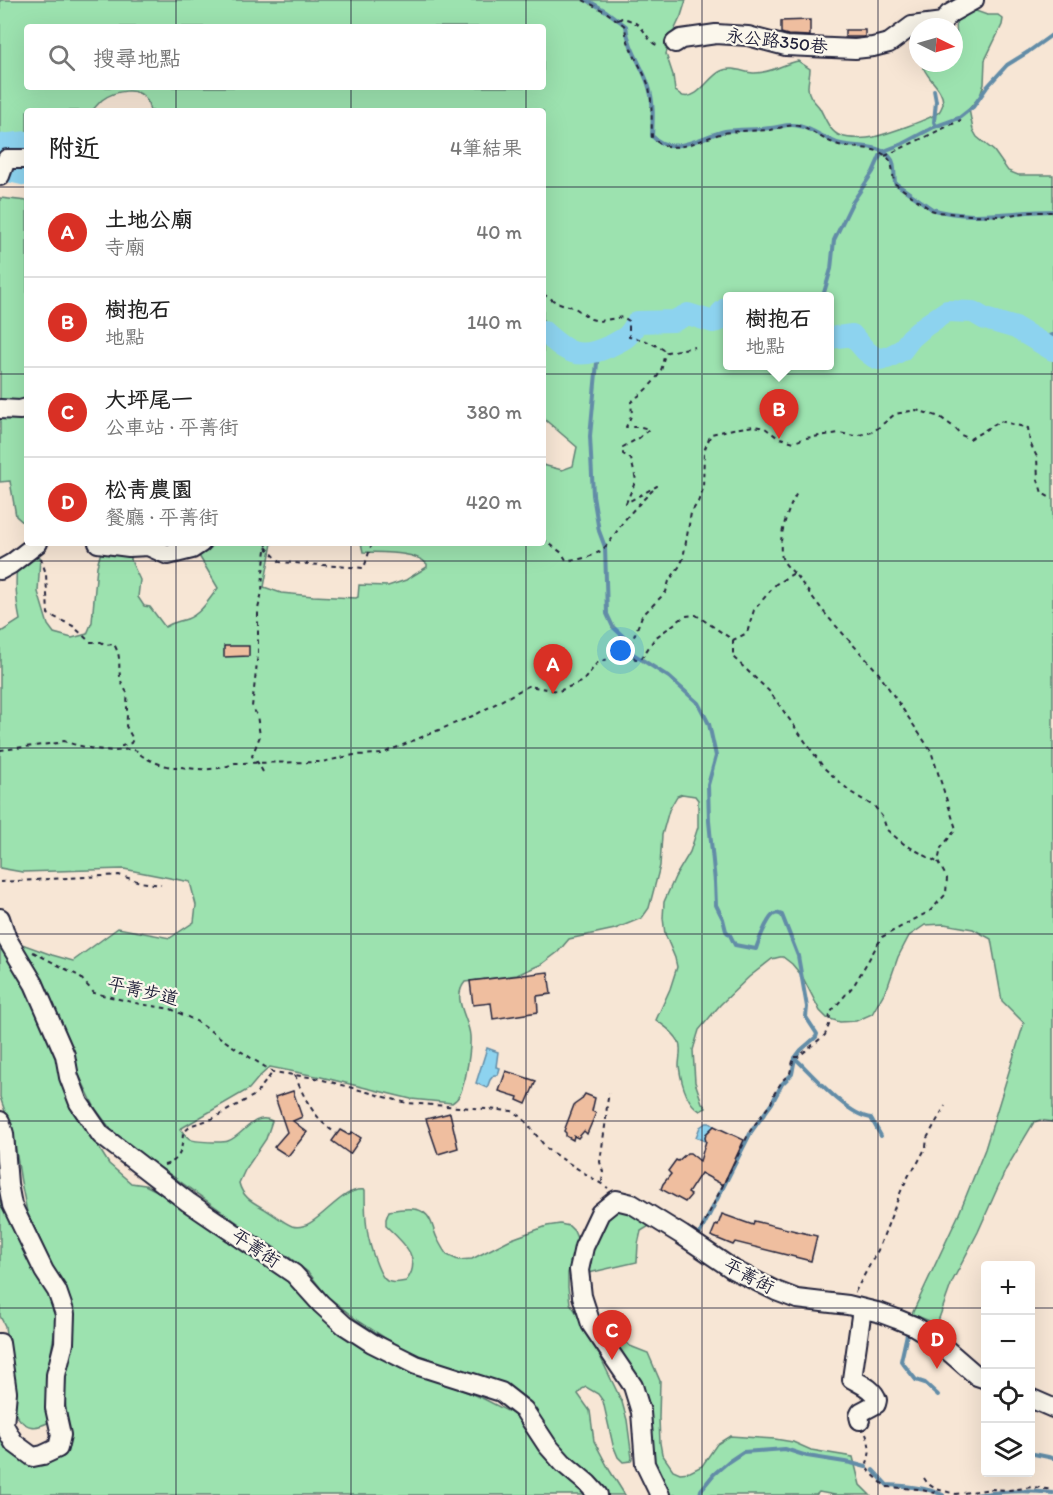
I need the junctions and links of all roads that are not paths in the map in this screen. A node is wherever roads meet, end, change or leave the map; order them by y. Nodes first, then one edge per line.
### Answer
1 (974, 0) edge
2 (677, 41) road end
3 (24, 159) edge
4 (2, 171) edge
5 (0, 409) edge
6 (24, 409) edge
7 (34, 546) edge
8 (121, 546) edge
9 (148, 546) edge
10 (148, 546) edge
11 (196, 546) edge
12 (0, 570) edge
13 (0, 918) edge
14 (0, 1121) edge
15 (855, 1307) junction
16 (0, 1343) edge
17 (981, 1377) edge
18 (1035, 1400) edge
19 (1053, 1408) edge
20 (860, 1420) dead end
21 (598, 1495) edge
22 (660, 1495) edge

1 - 2 street, 永公路350巷
3 - 4 street
5 - 6 street
7 - 12 street
8 - 9 street
10 - 11 street
13 - 21 street, 平菁街
14 - 16 street
15 - 17 street, 平菁街
15 - 20 street
15 - 22 street, 平菁街
18 - 19 street

